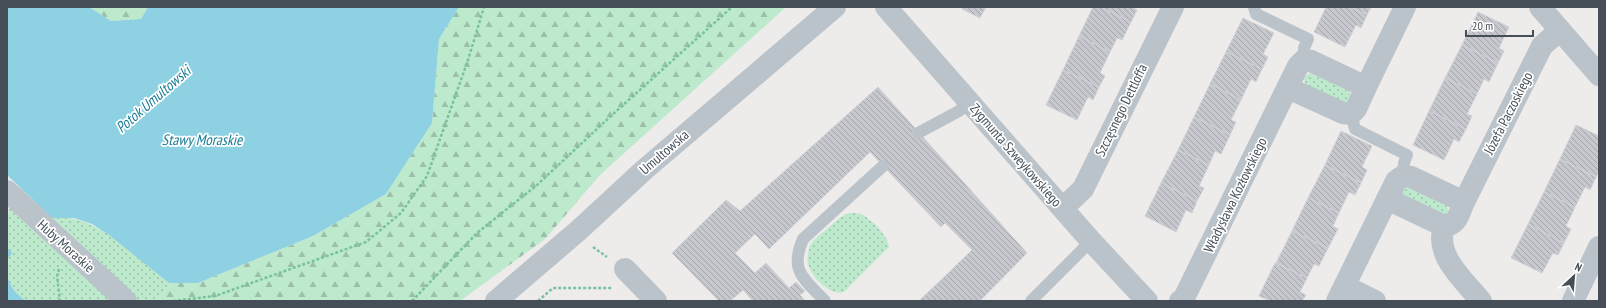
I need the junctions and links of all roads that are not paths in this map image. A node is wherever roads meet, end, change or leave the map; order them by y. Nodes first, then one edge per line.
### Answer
1 (835, 7) edge
2 (886, 7) edge
3 (1173, 7) edge
4 (1254, 7) edge
5 (1405, 7) edge
6 (1540, 7) edge
7 (1560, 30) junction
8 (1304, 60) junction
9 (1599, 75) edge
10 (1366, 87) junction
11 (1288, 88) junction
12 (969, 102) junction
13 (1351, 114) junction
14 (918, 133) dead end
15 (883, 166) dead end
16 (1403, 176) junction
17 (7, 191) edge
18 (1387, 199) junction
19 (1464, 202) junction
20 (1063, 208) junction
21 (1444, 226) junction
22 (1091, 241) junction
23 (1599, 247) edge
24 (624, 269) road end
25 (1341, 293) edge
26 (649, 294) edge
27 (126, 301) edge
28 (496, 301) edge
29 (825, 301) edge
30 (1031, 301) edge
31 (1148, 301) edge
32 (1180, 301) edge
33 (1375, 301) edge
34 (1482, 301) edge
35 (1572, 301) edge

1 - 28 street, Umultowska
2 - 12 street, Zygmunta Szweykowskiego
3 - 20 street, Szczęsnego Dettloffa
4 - 8 lane
5 - 10 street
6 - 7 street
7 - 9 street
7 - 19 street, Józefa Paczoskiego
8 - 10 street
8 - 11 street, Władysława Kozłowskiego
10 - 13 street
11 - 13 street
11 - 32 street, Władysława Kozłowskiego
12 - 14 lane
12 - 20 street, Zygmunta Szweykowskiego
13 - 16 lane
15 - 29 lane
16 - 18 street
16 - 19 street
17 - 27 street, Huby Moraskie
18 - 21 street
18 - 25 street
19 - 21 street, Józefa Paczoskiego
20 - 22 street, Zygmunta Szweykowskiego
21 - 34 street
22 - 30 lane
22 - 31 street, Zygmunta Szweykowskiego
23 - 35 street
24 - 26 street
25 - 33 street

